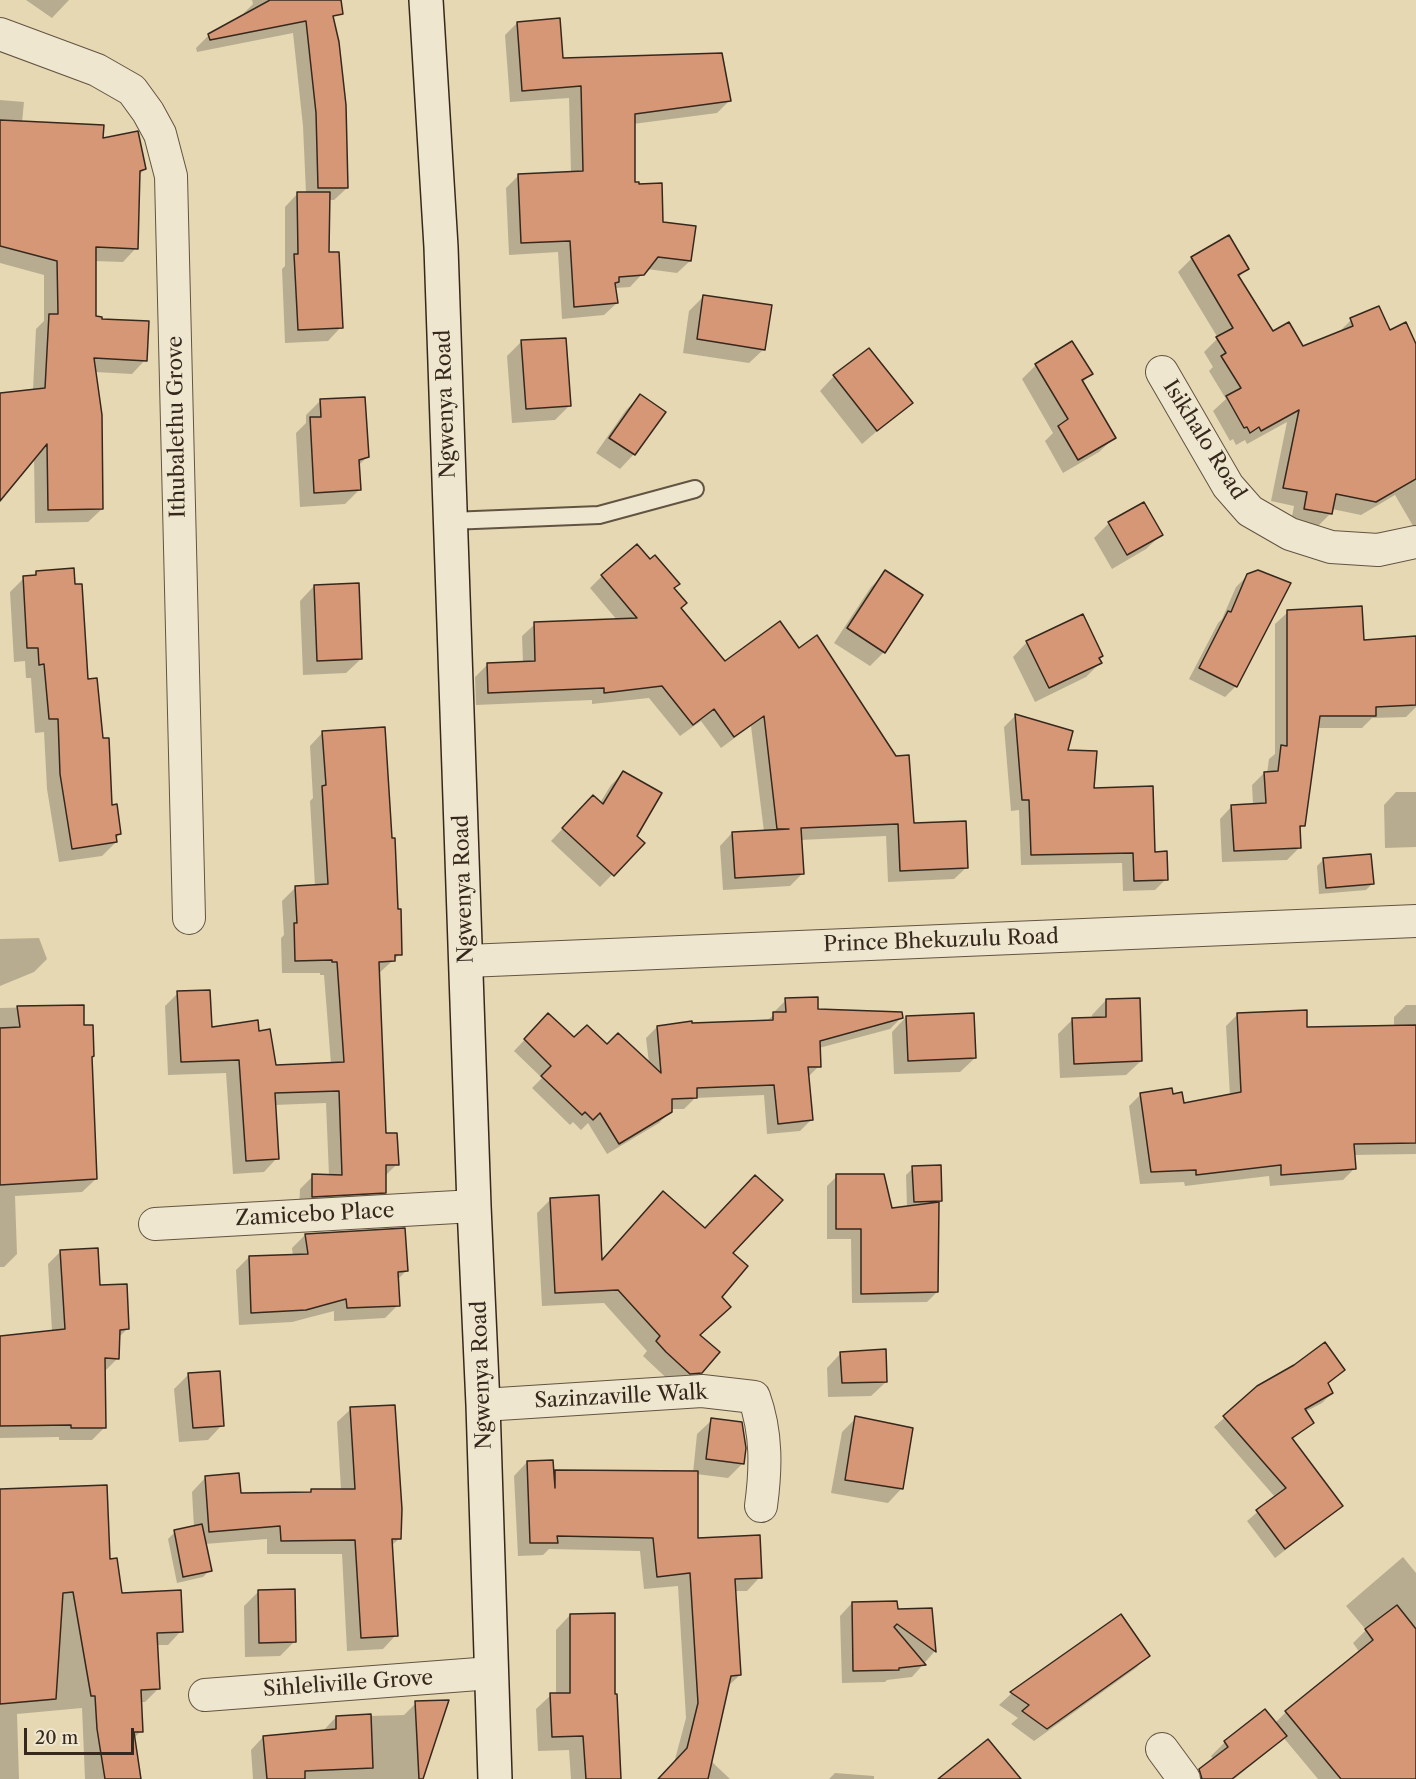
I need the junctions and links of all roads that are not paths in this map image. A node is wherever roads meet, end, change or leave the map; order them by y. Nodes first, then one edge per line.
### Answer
1 (426, 0) edge
2 (0, 34) edge
3 (1162, 372) dead end
4 (695, 489) dead end
5 (450, 521) junction
6 (1416, 542) edge
7 (189, 918) dead end
8 (1416, 921) edge
9 (466, 961) junction
10 (474, 1206) junction
11 (156, 1224) dead end
12 (483, 1405) junction
13 (761, 1506) dead end
14 (491, 1673) junction
15 (205, 1695) dead end
16 (1162, 1749) dead end
17 (495, 1779) edge
18 (1185, 1779) edge

1 - 5 street, Ngwenya Road
2 - 7 street, Ithubalethu Grove
3 - 6 street, Isikhalo Road
4 - 5 lane
5 - 9 street, Ngwenya Road
8 - 9 street, Prince Bhekuzulu Road
9 - 10 street, Ngwenya Road
10 - 11 street, Zamicebo Place
10 - 12 street, Ngwenya Road
12 - 13 street, Sazinzaville Walk
12 - 14 street, Ngwenya Road
14 - 15 street, Sihleliville Grove
14 - 17 street, Ngwenya Road
16 - 18 street

